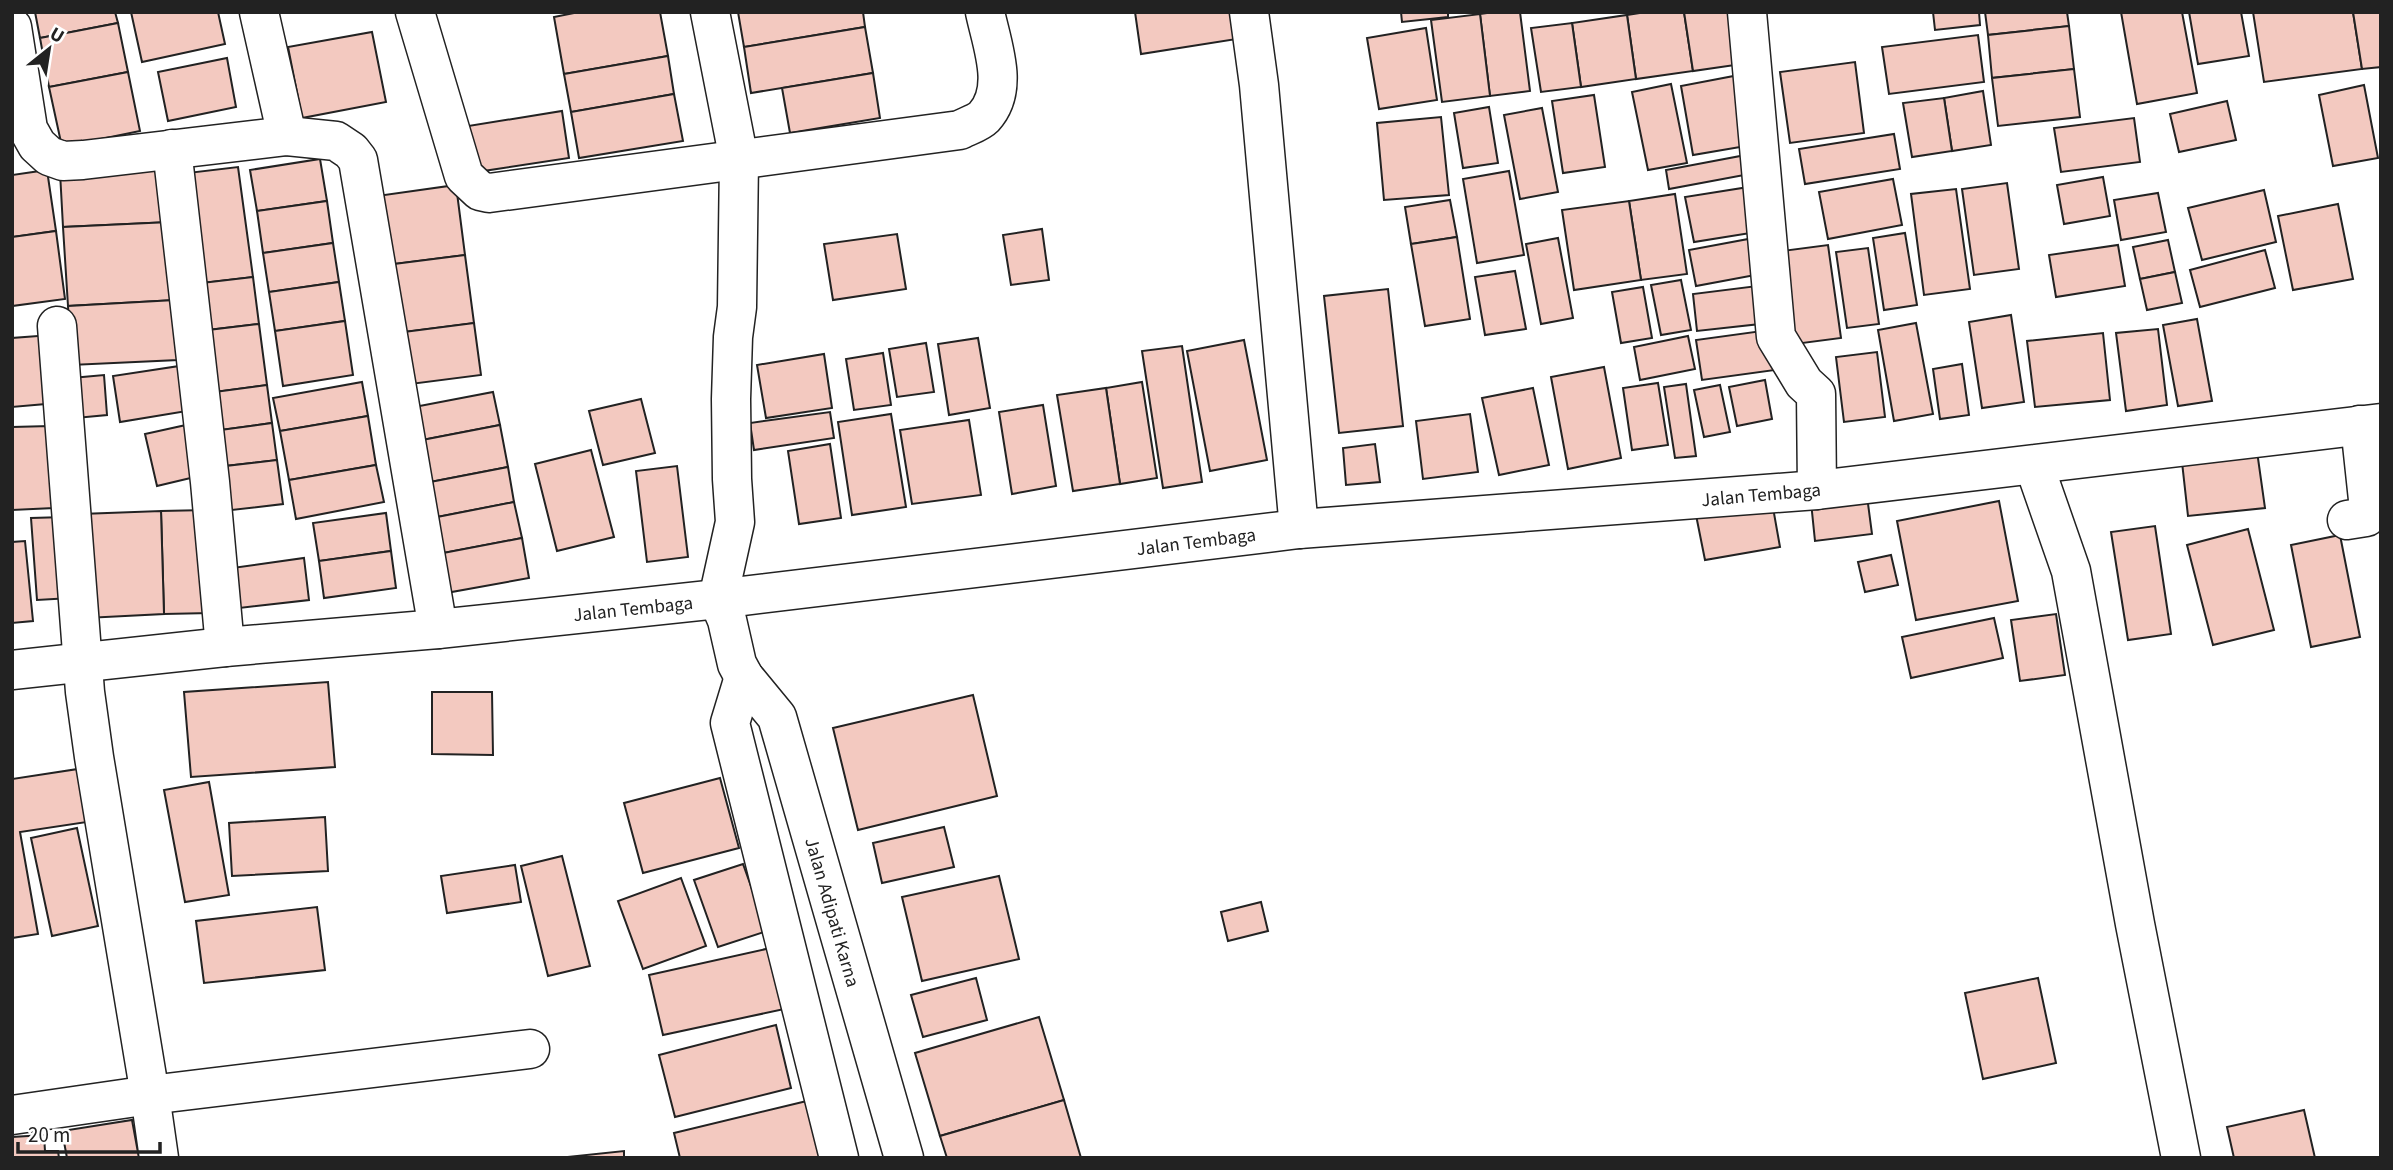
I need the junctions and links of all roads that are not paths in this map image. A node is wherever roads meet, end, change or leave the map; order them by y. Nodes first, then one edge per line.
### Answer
1 (258, 12) edge
2 (415, 12) edge
3 (710, 12) edge
4 (985, 12) edge
5 (1250, 12) edge
6 (1747, 12) edge
7 (12, 27) edge
8 (287, 136) junction
9 (172, 149) junction
10 (739, 160) junction
11 (57, 326) dead end
12 (2367, 442) edge
13 (2034, 465) junction
14 (1817, 490) junction
15 (2347, 520) dead end
16 (1299, 529) junction
17 (438, 629) junction
18 (732, 642) junction
19 (225, 647) junction
20 (12, 670) edge
21 (84, 677) junction
22 (530, 1049) dead end
23 (150, 1095) junction
24 (12, 1115) edge
25 (159, 1158) edge
26 (839, 1158) edge
27 (904, 1158) edge
28 (2181, 1158) edge

1 - 8 street
2 - 10 street
3 - 10 street
4 - 10 street
5 - 16 street
6 - 14 street
7 - 9 street
8 - 9 street
8 - 17 street
9 - 19 street
10 - 18 street
11 - 21 street
12 - 13 street, Jalan Tembaga
12 - 15 street
13 - 14 street, Jalan Tembaga
13 - 28 street
14 - 16 street, Jalan Tembaga
16 - 18 street, Jalan Tembaga
17 - 18 street, Jalan Tembaga
17 - 19 street, Jalan Tembaga
18 - 26 street
18 - 27 street, Jalan Adipati Karna
19 - 21 street, Jalan Tembaga
20 - 21 street, Jalan Tembaga
21 - 23 street
22 - 23 street
23 - 24 street
23 - 25 street

